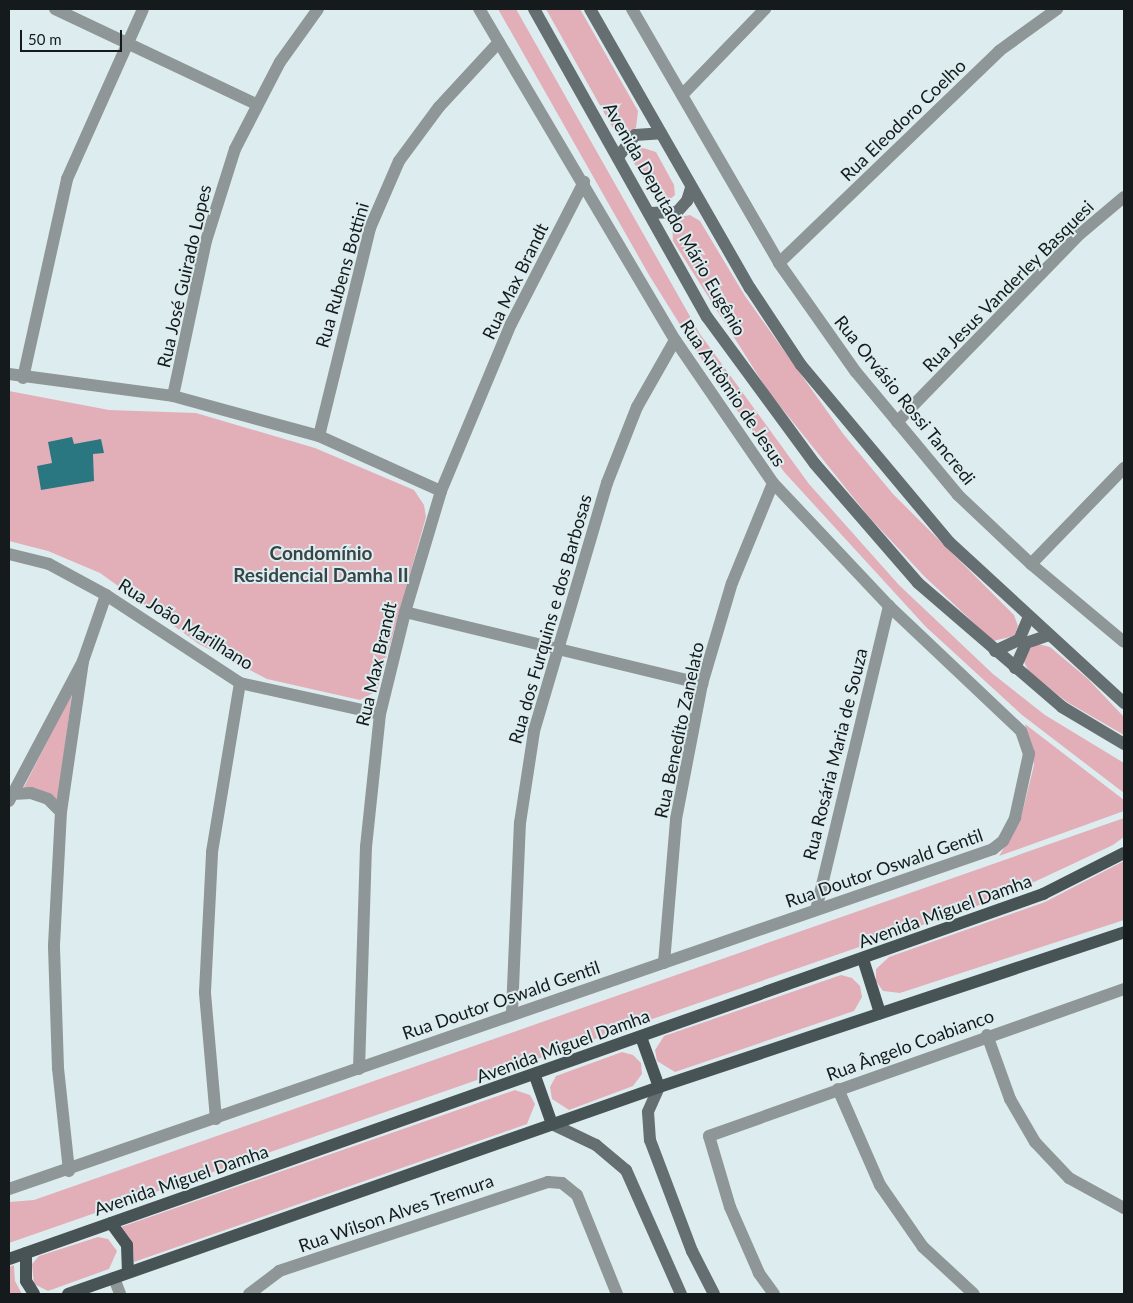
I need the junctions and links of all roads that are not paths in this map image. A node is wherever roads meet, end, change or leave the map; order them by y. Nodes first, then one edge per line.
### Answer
1 (54, 9) edge
2 (143, 9) edge
3 (318, 9) edge
4 (479, 9) edge
5 (534, 9) edge
6 (590, 9) edge
7 (632, 9) edge
8 (765, 9) edge
9 (1057, 9) edge
10 (125, 42) junction
11 (499, 42) junction
12 (682, 95) junction
13 (256, 104) junction
14 (661, 133) junction
15 (618, 157) junction
16 (584, 182) junction
17 (691, 188) junction
18 (1124, 197) edge
19 (649, 213) junction
20 (779, 263) junction
21 (675, 340) junction
22 (9, 374) edge
23 (23, 378) junction
24 (173, 396) junction
25 (896, 422) junction
26 (319, 436) junction
27 (1124, 468) edge
28 (773, 483) junction
29 (441, 491) junction
30 (9, 554) edge
31 (1031, 564) junction
32 (106, 594) junction
33 (889, 606) junction
34 (405, 612) junction
35 (1029, 616) junction
36 (1049, 635) junction
37 (1124, 642) edge
38 (559, 649) junction
39 (995, 651) junction
40 (83, 661) junction
41 (1015, 668) junction
42 (240, 683) junction
43 (702, 684) junction
44 (1124, 703) edge
45 (380, 714) junction
46 (1124, 744) edge
47 (11, 798) edge
48 (61, 812) junction
49 (1003, 841) joint
50 (1124, 853) edge
51 (816, 910) junction
52 (1124, 932) edge
53 (863, 959) junction
54 (664, 963) junction
55 (1123, 988) edge
56 (512, 1012) junction
57 (880, 1013) junction
58 (988, 1036) junction
59 (641, 1037) junction
60 (359, 1069) junction
61 (535, 1076) junction
62 (659, 1087) junction
63 (838, 1090) junction
64 (216, 1119) junction
65 (552, 1124) junction
66 (70, 1171) junction
67 (9, 1189) edge
68 (1124, 1208) edge
69 (111, 1223) junction
70 (26, 1253) junction
71 (9, 1260) edge
72 (128, 1272) junction
73 (114, 1278) junction
74 (34, 1294) edge
75 (68, 1294) edge
76 (120, 1294) edge
77 (249, 1294) edge
78 (617, 1294) edge
79 (682, 1294) edge
80 (714, 1294) edge
81 (774, 1294) edge
82 (974, 1294) edge

1 - 10 street
2 - 10 street
3 - 13 street, Rua José Guirado Lopes
4 - 11 street, Rua Antômio de Jesus
5 - 15 street, Avenida Deputado Mário Eugênio
6 - 14 street, Avenida Deputado Mário Eugênio
7 - 12 street, Rua Orvásio Rossi Tancredi
8 - 12 street
9 - 20 street, Rua Eleodoro Coelho
10 - 13 street
10 - 23 street
11 - 16 street, Rua Antômio de Jesus
11 - 26 street, Rua Rubens Bottini
12 - 20 street, Rua Orvásio Rossi Tancredi
13 - 24 street, Rua José Guirado Lopes
14 - 15 street
14 - 17 street, Avenida Deputado Mário Eugênio
15 - 19 street, Avenida Deputado Mário Eugênio
16 - 21 street, Rua Antômio de Jesus
16 - 29 street, Rua Max Brandt
17 - 19 street
17 - 35 street, Avenida Deputado Mário Eugênio
18 - 25 street, Rua Jesus Vanderley Basquesi
19 - 39 street, Avenida Deputado Mário Eugênio
20 - 25 street, Rua Orvásio Rossi Tancredi
21 - 28 street, Rua Antômio de Jesus
21 - 38 street, Rua dos Furquins e dos Barbosas
22 - 23 street
23 - 24 street
24 - 26 street
25 - 31 street, Rua Orvásio Rossi Tancredi
26 - 29 street
27 - 31 street
28 - 33 street, Rua Antômio de Jesus
28 - 43 street, Rua Benedito Zanelato
29 - 34 street, Rua Max Brandt
30 - 32 street, Rua João Marilhano
31 - 37 street, Rua Orvásio Rossi Tancredi
32 - 40 street
32 - 42 street, Rua João Marilhano
33 - 49 street, Rua Antômio de Jesus
33 - 51 street, Rua Rosária Maria de Souza
34 - 38 street
34 - 45 street, Rua Max Brandt
35 - 36 street, Avenida Deputado Mário Eugênio
35 - 39 street
36 - 41 street
36 - 44 street, Avenida Deputado Mário Eugênio
38 - 43 street
38 - 56 street, Rua dos Furquins e dos Barbosas
39 - 41 street, Avenida Deputado Mário Eugênio
40 - 47 street
40 - 48 street
41 - 46 street, Avenida Deputado Mário Eugênio
42 - 45 street, Rua João Marilhano
42 - 64 street
43 - 54 street, Rua Benedito Zanelato
45 - 60 street, Rua Max Brandt
47 - 48 street
48 - 66 street
49 - 51 street, Rua Doutor Oswald Gentil
50 - 53 main road, Avenida Miguel Damha
51 - 54 street, Rua Doutor Oswald Gentil
52 - 57 main road
53 - 57 main road
53 - 59 main road, Avenida Miguel Damha
54 - 56 street, Rua Doutor Oswald Gentil
55 - 58 street, Rua Ângelo Coabianco
56 - 60 street, Rua Doutor Oswald Gentil
57 - 62 main road
58 - 63 street, Rua Ângelo Coabianco
58 - 68 street
59 - 61 main road, Avenida Miguel Damha
59 - 62 main road
60 - 64 street, Rua Doutor Oswald Gentil
61 - 65 main road
61 - 69 main road, Avenida Miguel Damha
62 - 65 main road
62 - 80 street
63 - 81 street, Rua Ângelo Coabianco
63 - 82 street
64 - 66 street, Rua Doutor Oswald Gentil
65 - 72 main road
65 - 79 street
66 - 67 street, Rua Doutor Oswald Gentil
69 - 70 main road, Avenida Miguel Damha
69 - 72 main road
70 - 71 main road, Avenida Miguel Damha
70 - 74 main road
72 - 73 main road
73 - 75 main road
73 - 76 street
77 - 78 street, Rua Wilson Alves Tremura

